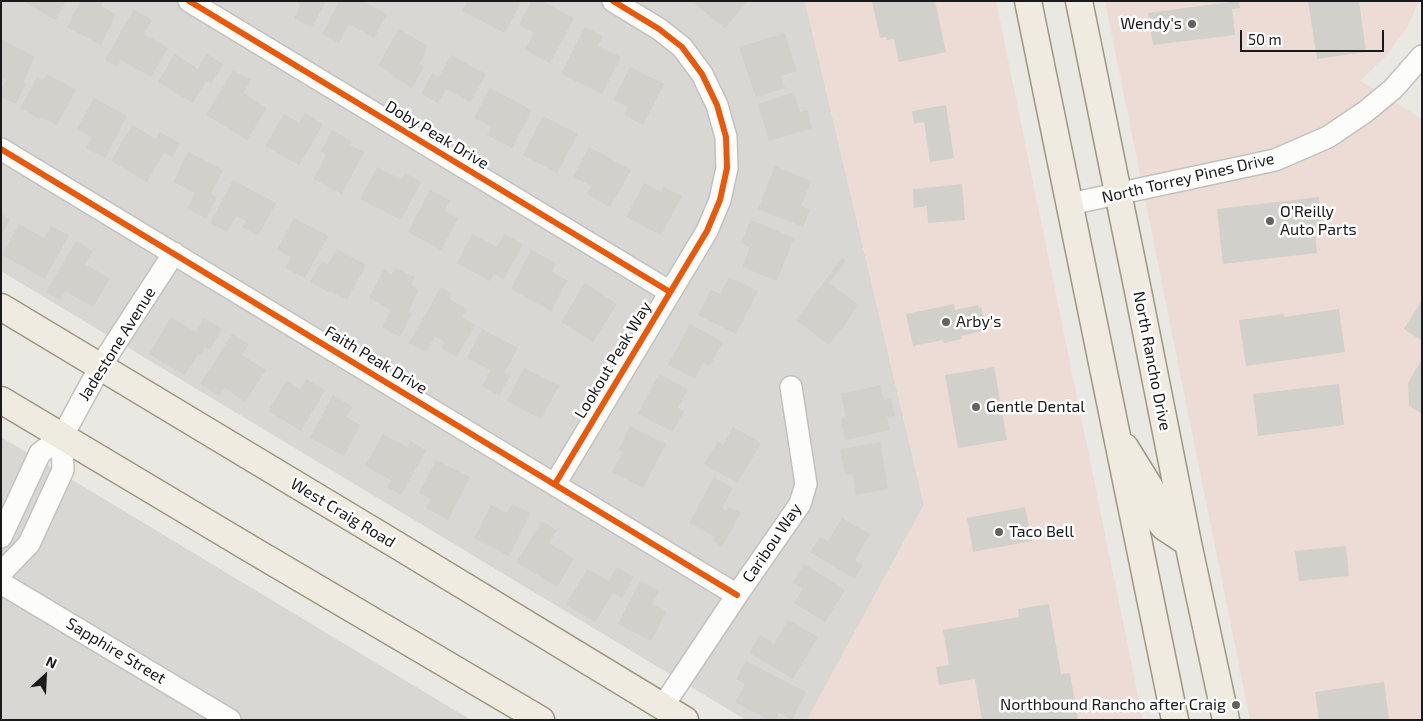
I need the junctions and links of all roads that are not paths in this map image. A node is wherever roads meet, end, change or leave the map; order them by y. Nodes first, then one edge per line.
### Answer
1 (189, 1) edge
2 (613, 1) edge
3 (1028, 1) edge
4 (1079, 1) edge
5 (1422, 56) edge
6 (1, 149) edge
7 (1118, 194) junction
8 (1070, 204) junction
9 (174, 253) junction
10 (670, 292) junction
11 (1, 308) edge
12 (100, 367) junction
13 (791, 387) dead end
14 (1, 400) edge
15 (1116, 434) junction
16 (62, 437) junction
17 (555, 484) junction
18 (1, 537) edge
19 (1188, 543) junction
20 (1, 573) edge
21 (1, 583) edge
22 (736, 595) junction
23 (674, 713) edge
24 (230, 720) edge
25 (541, 720) edge
26 (1175, 720) edge
27 (1226, 720) edge

1 - 10 street, Doby Peak Drive
2 - 10 street, Lookout Peak Way
3 - 8 main road
4 - 7 main road, North Rancho Drive
5 - 7 street, North Torrey Pines Drive
6 - 9 street, Faith Peak Drive
7 - 8 street, North Torrey Pines Drive
7 - 19 main road, North Rancho Drive
8 - 15 main road
9 - 12 street, Jadestone Avenue
9 - 17 street, Faith Peak Drive
10 - 17 street, Lookout Peak Way
11 - 12 main road, West Craig Road
12 - 16 street, Jadestone Avenue
12 - 23 main road, West Craig Road
13 - 22 street, Caribou Way
14 - 16 main road
15 - 19 main road
15 - 26 main road
16 - 18 street, Jadestone Avenue
16 - 20 street
16 - 25 main road
17 - 22 street, Faith Peak Drive
19 - 27 main road, North Rancho Drive
21 - 24 street, Sapphire Street
22 - 23 street, Caribou Way

